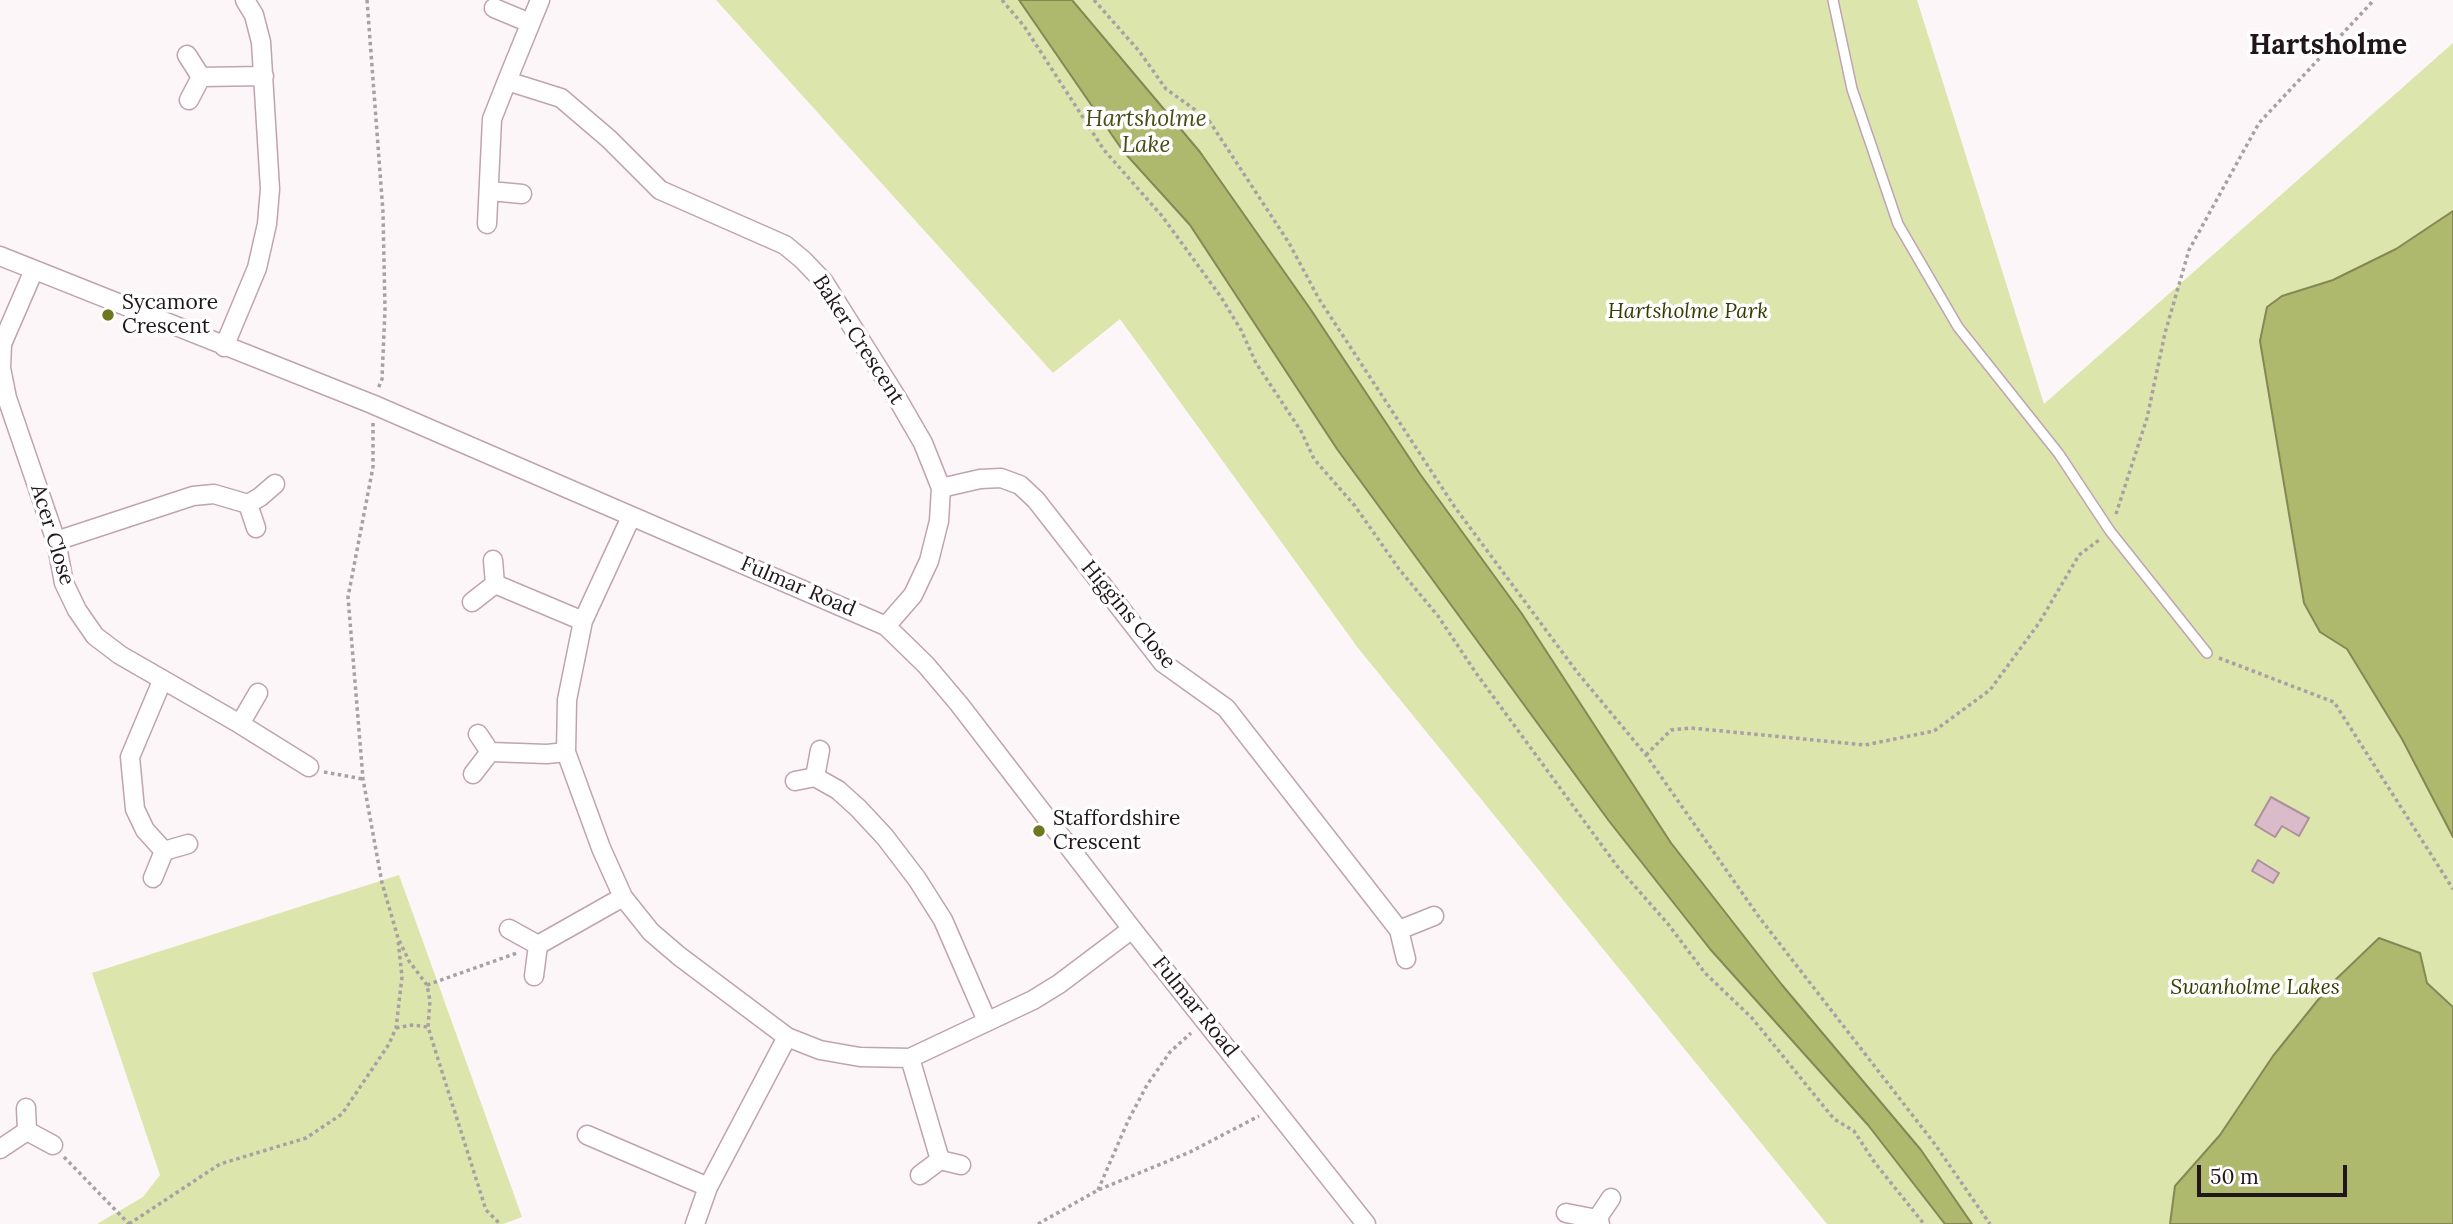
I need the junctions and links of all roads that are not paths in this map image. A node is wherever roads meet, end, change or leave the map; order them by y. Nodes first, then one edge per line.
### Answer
1 (245, 0) edge
2 (540, 0) edge
3 (1833, 0) edge
4 (494, 8) dead end
5 (530, 23) junction
6 (187, 55) dead end
7 (264, 76) junction
8 (201, 77) junction
9 (507, 81) junction
10 (190, 100) dead end
11 (490, 191) junction
12 (523, 194) dead end
13 (487, 224) dead end
14 (0, 256) edge
15 (34, 270) junction
16 (225, 347) junction
17 (275, 484) dead end
18 (941, 488) junction
19 (248, 503) junction
20 (631, 517) junction
21 (256, 528) dead end
22 (56, 541) junction
23 (493, 560) dead end
24 (495, 584) junction
25 (472, 602) dead end
26 (583, 621) junction
27 (886, 626) junction
28 (2207, 653) road end
29 (162, 681) junction
30 (258, 693) dead end
31 (240, 724) junction
32 (478, 734) dead end
33 (820, 750) dead end
34 (490, 752) junction
35 (566, 752) junction
36 (309, 767) road end
37 (473, 774) dead end
38 (815, 777) junction
39 (795, 781) dead end
40 (188, 844) dead end
41 (164, 851) junction
42 (153, 878) dead end
43 (623, 897) junction
44 (1434, 916) dead end
45 (509, 929) dead end
46 (1132, 929) junction
47 (1399, 930) junction
48 (538, 945) junction
49 (1406, 959) dead end
50 (534, 976) dead end
51 (987, 1021) junction
52 (787, 1037) junction
53 (910, 1058) junction
54 (26, 1108) dead end
55 (27, 1131) junction
56 (587, 1135) dead end
57 (53, 1145) road end
58 (0, 1149) edge
59 (940, 1160) junction
60 (961, 1166) dead end
61 (920, 1175) dead end
62 (708, 1187) junction
63 (1611, 1198) dead end
64 (1566, 1213) dead end
65 (1599, 1222) edge
66 (695, 1224) edge
67 (1366, 1224) edge

1 - 7 street
2 - 5 street
3 - 28 lane
4 - 5 street
5 - 9 street
6 - 8 street
7 - 8 street
7 - 16 street
8 - 10 street
9 - 11 street
9 - 18 street, Baker Crescent
11 - 12 street
11 - 13 street
14 - 15 street, Fulmar Road
15 - 16 street, Fulmar Road
15 - 22 street, Acer Close
16 - 20 street, Fulmar Road
17 - 19 street
18 - 27 street, Baker Crescent
18 - 47 street, Higgins Close
19 - 21 street
19 - 22 street
20 - 26 street
20 - 27 street, Fulmar Road
22 - 29 street, Acer Close
23 - 24 street
24 - 25 street
24 - 26 street
26 - 35 street
27 - 46 street, Fulmar Road
29 - 31 street, Acer Close
29 - 41 street
30 - 31 street
31 - 36 street, Acer Close
32 - 34 street
33 - 38 street
34 - 35 street
34 - 37 street
35 - 43 street
38 - 39 street
38 - 51 street
40 - 41 street
41 - 42 street
43 - 48 street
43 - 52 street
44 - 47 street
45 - 48 street
46 - 51 street
46 - 67 street, Fulmar Road
47 - 49 street, Higgins Close
48 - 50 street
51 - 53 street
52 - 53 street
52 - 62 street
53 - 59 street
54 - 55 street
55 - 57 street
55 - 58 street
56 - 62 street
59 - 60 street
59 - 61 street
62 - 66 street
63 - 65 street
64 - 65 street

